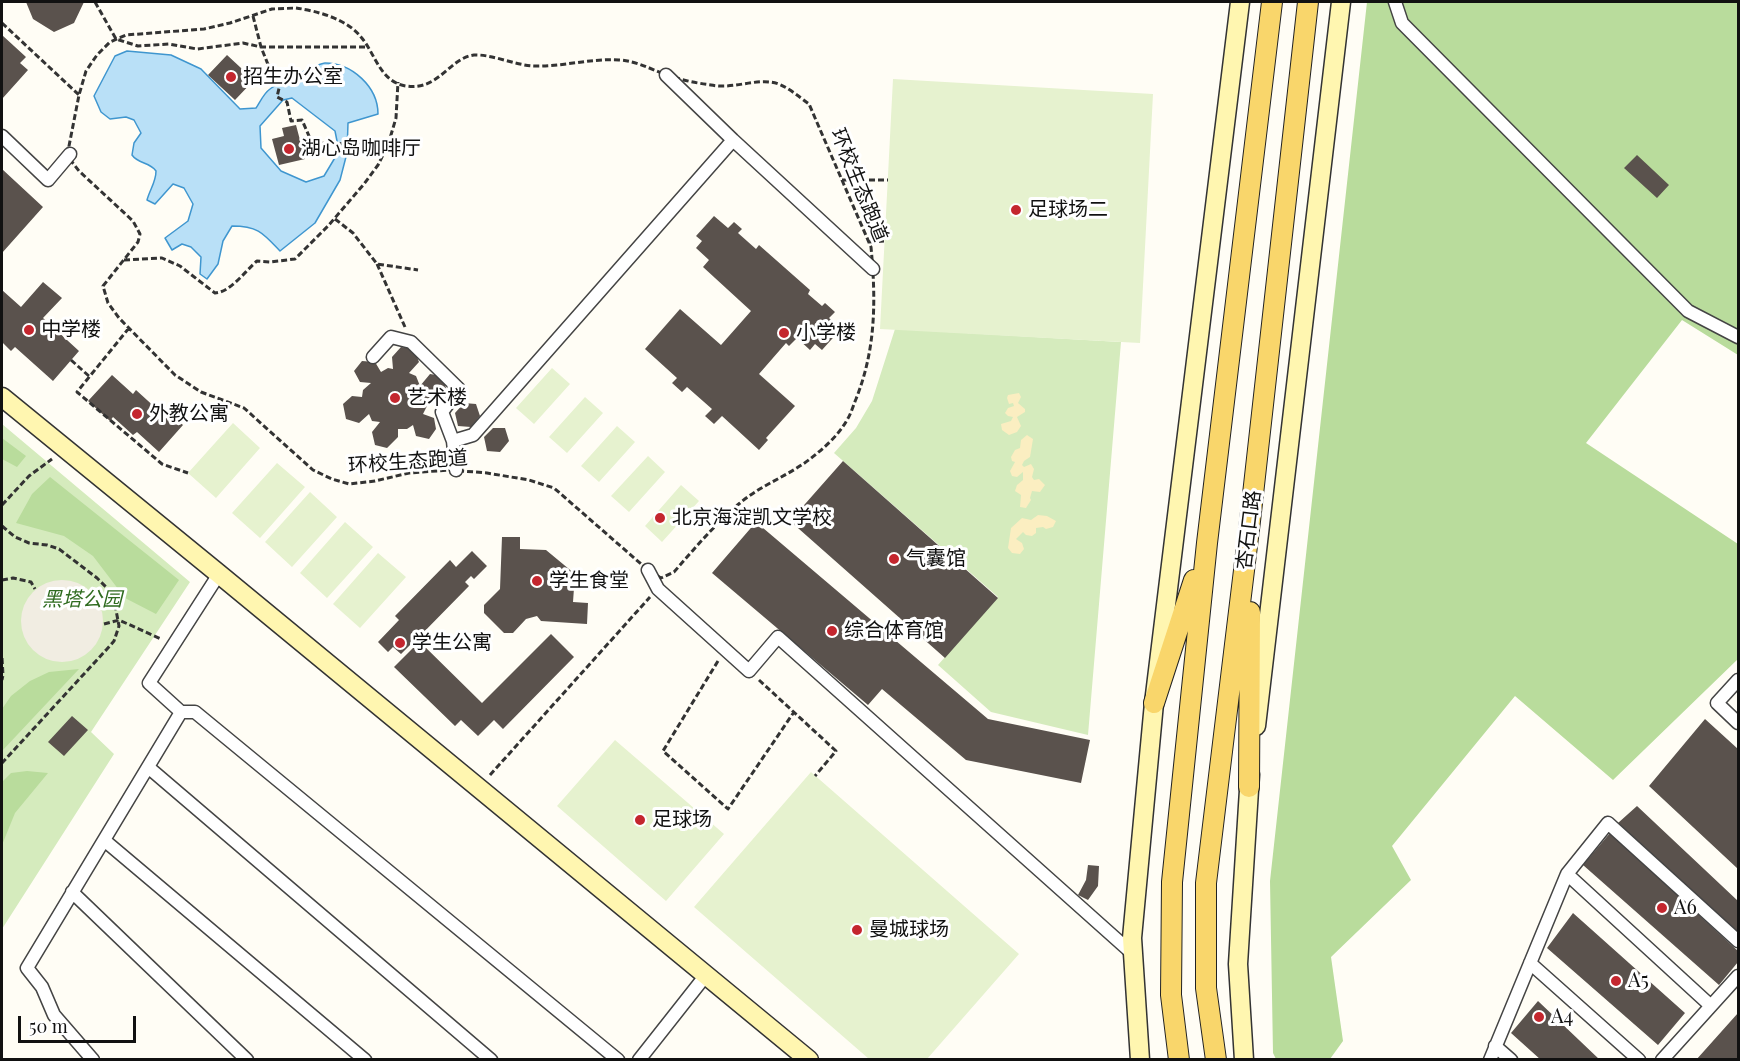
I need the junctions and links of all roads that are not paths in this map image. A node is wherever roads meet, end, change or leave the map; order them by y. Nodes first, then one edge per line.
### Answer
1 (1240, 2) edge
2 (1272, 2) edge
3 (1308, 2) edge
4 (1341, 2) edge
5 (1395, 2) edge
6 (666, 75) road end
7 (2, 136) edge
8 (733, 140) junction
9 (70, 154) road end
10 (873, 269) road end
11 (1738, 338) edge
12 (373, 357) dead end
13 (2, 397) edge
14 (453, 441) junction
15 (456, 470) road end
16 (1250, 521) junction
17 (1207, 543) junction
18 (648, 570) road end
19 (219, 574) junction
20 (1738, 680) edge
21 (1154, 703) junction
22 (181, 712) junction
23 (1738, 722) edge
24 (148, 767) junction
25 (1249, 787) junction
26 (104, 840) junction
27 (1567, 874) junction
28 (72, 892) junction
29 (1738, 941) edge
30 (1133, 954) junction
31 (1530, 963) junction
32 (706, 975) junction
33 (1738, 976) edge
34 (1712, 1006) junction
35 (1496, 1046) junction
36 (93, 1059) edge
37 (247, 1059) edge
38 (365, 1059) edge
39 (491, 1059) edge
40 (618, 1059) edge
41 (639, 1059) edge
42 (809, 1059) edge
43 (1140, 1059) edge
44 (1179, 1059) edge
45 (1216, 1059) edge
46 (1244, 1059) edge
47 (1490, 1059) edge
48 (1511, 1059) edge
49 (1639, 1059) edge
50 (1662, 1059) edge

1 - 21 street
2 - 17 main road, 杏石口路
3 - 16 main road, 杏石口路
4 - 25 street
5 - 11 street
6 - 8 street
7 - 9 street
8 - 10 street
8 - 14 street
12 - 14 street
13 - 19 street
14 - 15 street
16 - 25 main road
16 - 45 main road, 杏石口路
17 - 21 main road
17 - 44 main road, 杏石口路
18 - 30 street
19 - 22 street
19 - 32 street
20 - 23 street
21 - 30 street
22 - 24 street
22 - 40 street
24 - 26 street
24 - 39 street
25 - 46 street
26 - 28 street
26 - 38 street
27 - 29 street
27 - 31 street
27 - 34 street
28 - 36 street
28 - 37 street
30 - 43 street
31 - 35 street
31 - 49 street
32 - 41 street
32 - 42 street
33 - 34 street
34 - 50 street
35 - 47 street
35 - 48 street

